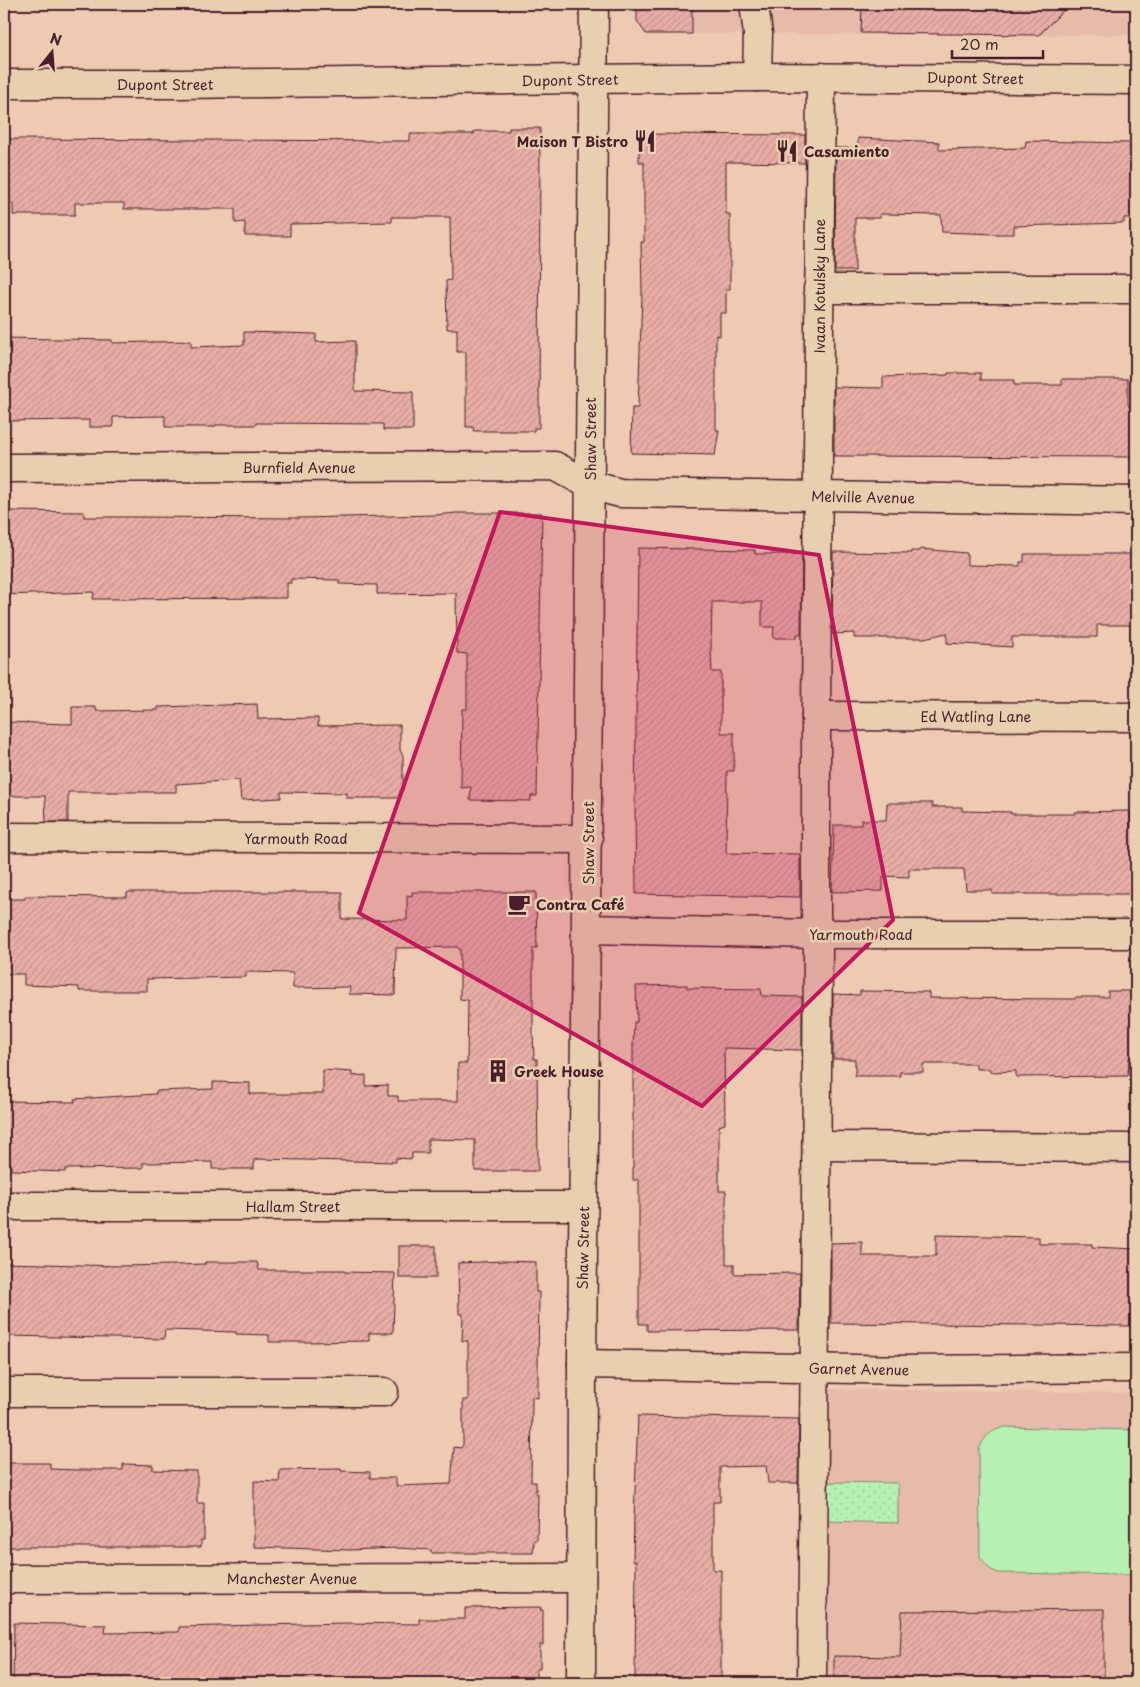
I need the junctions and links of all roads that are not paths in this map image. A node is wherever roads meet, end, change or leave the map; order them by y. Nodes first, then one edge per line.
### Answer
1 (594, 4) edge
2 (754, 4) edge
3 (821, 76) junction
4 (757, 77) junction
5 (592, 80) junction
6 (1136, 80) edge
7 (4, 84) edge
8 (818, 289) junction
9 (1136, 289) edge
10 (4, 468) edge
11 (590, 486) junction
12 (818, 496) junction
13 (1136, 501) edge
14 (816, 716) junction
15 (1136, 717) edge
16 (4, 837) edge
17 (588, 839) junction
18 (587, 928) junction
19 (817, 934) junction
20 (1136, 934) edge
21 (816, 1146) junction
22 (1136, 1148) edge
23 (4, 1206) edge
24 (583, 1206) junction
25 (582, 1364) junction
26 (813, 1368) junction
27 (1136, 1368) edge
28 (4, 1392) edge
29 (384, 1392) dead end
30 (581, 1578) junction
31 (4, 1579) edge
32 (581, 1683) edge
33 (812, 1683) edge

1 - 5 street, Shaw Street
2 - 4 street
3 - 4 street, Dupont Street
3 - 6 street, Dupont Street
3 - 8 street, Ivaan Kotulsky Lane
4 - 5 street, Dupont Street
5 - 7 street, Dupont Street
5 - 11 street, Shaw Street
8 - 9 street
8 - 12 street, Ivaan Kotulsky Lane
10 - 11 street, Burnfield Avenue
11 - 12 street, Melville Avenue
11 - 17 street, Shaw Street
12 - 13 street, Melville Avenue
12 - 14 street, Ivaan Kotulsky Lane
14 - 15 street, Ed Watling Lane
14 - 19 street, Ivaan Kotulsky Lane
16 - 17 street, Yarmouth Road
17 - 18 street, Shaw Street
18 - 19 street, Yarmouth Road
18 - 24 street, Shaw Street
19 - 20 street, Yarmouth Road
19 - 21 street, Ivaan Kotulsky Lane
21 - 22 street
21 - 26 street, Ivaan Kotulsky Lane
23 - 24 street, Hallam Street
24 - 25 street, Shaw Street
25 - 26 street, Garnet Avenue
25 - 30 street, Shaw Street
26 - 27 street, Garnet Avenue
26 - 33 street, Ivaan Kotulsky Lane
28 - 29 street
30 - 31 street, Manchester Avenue
30 - 32 street, Shaw Street

